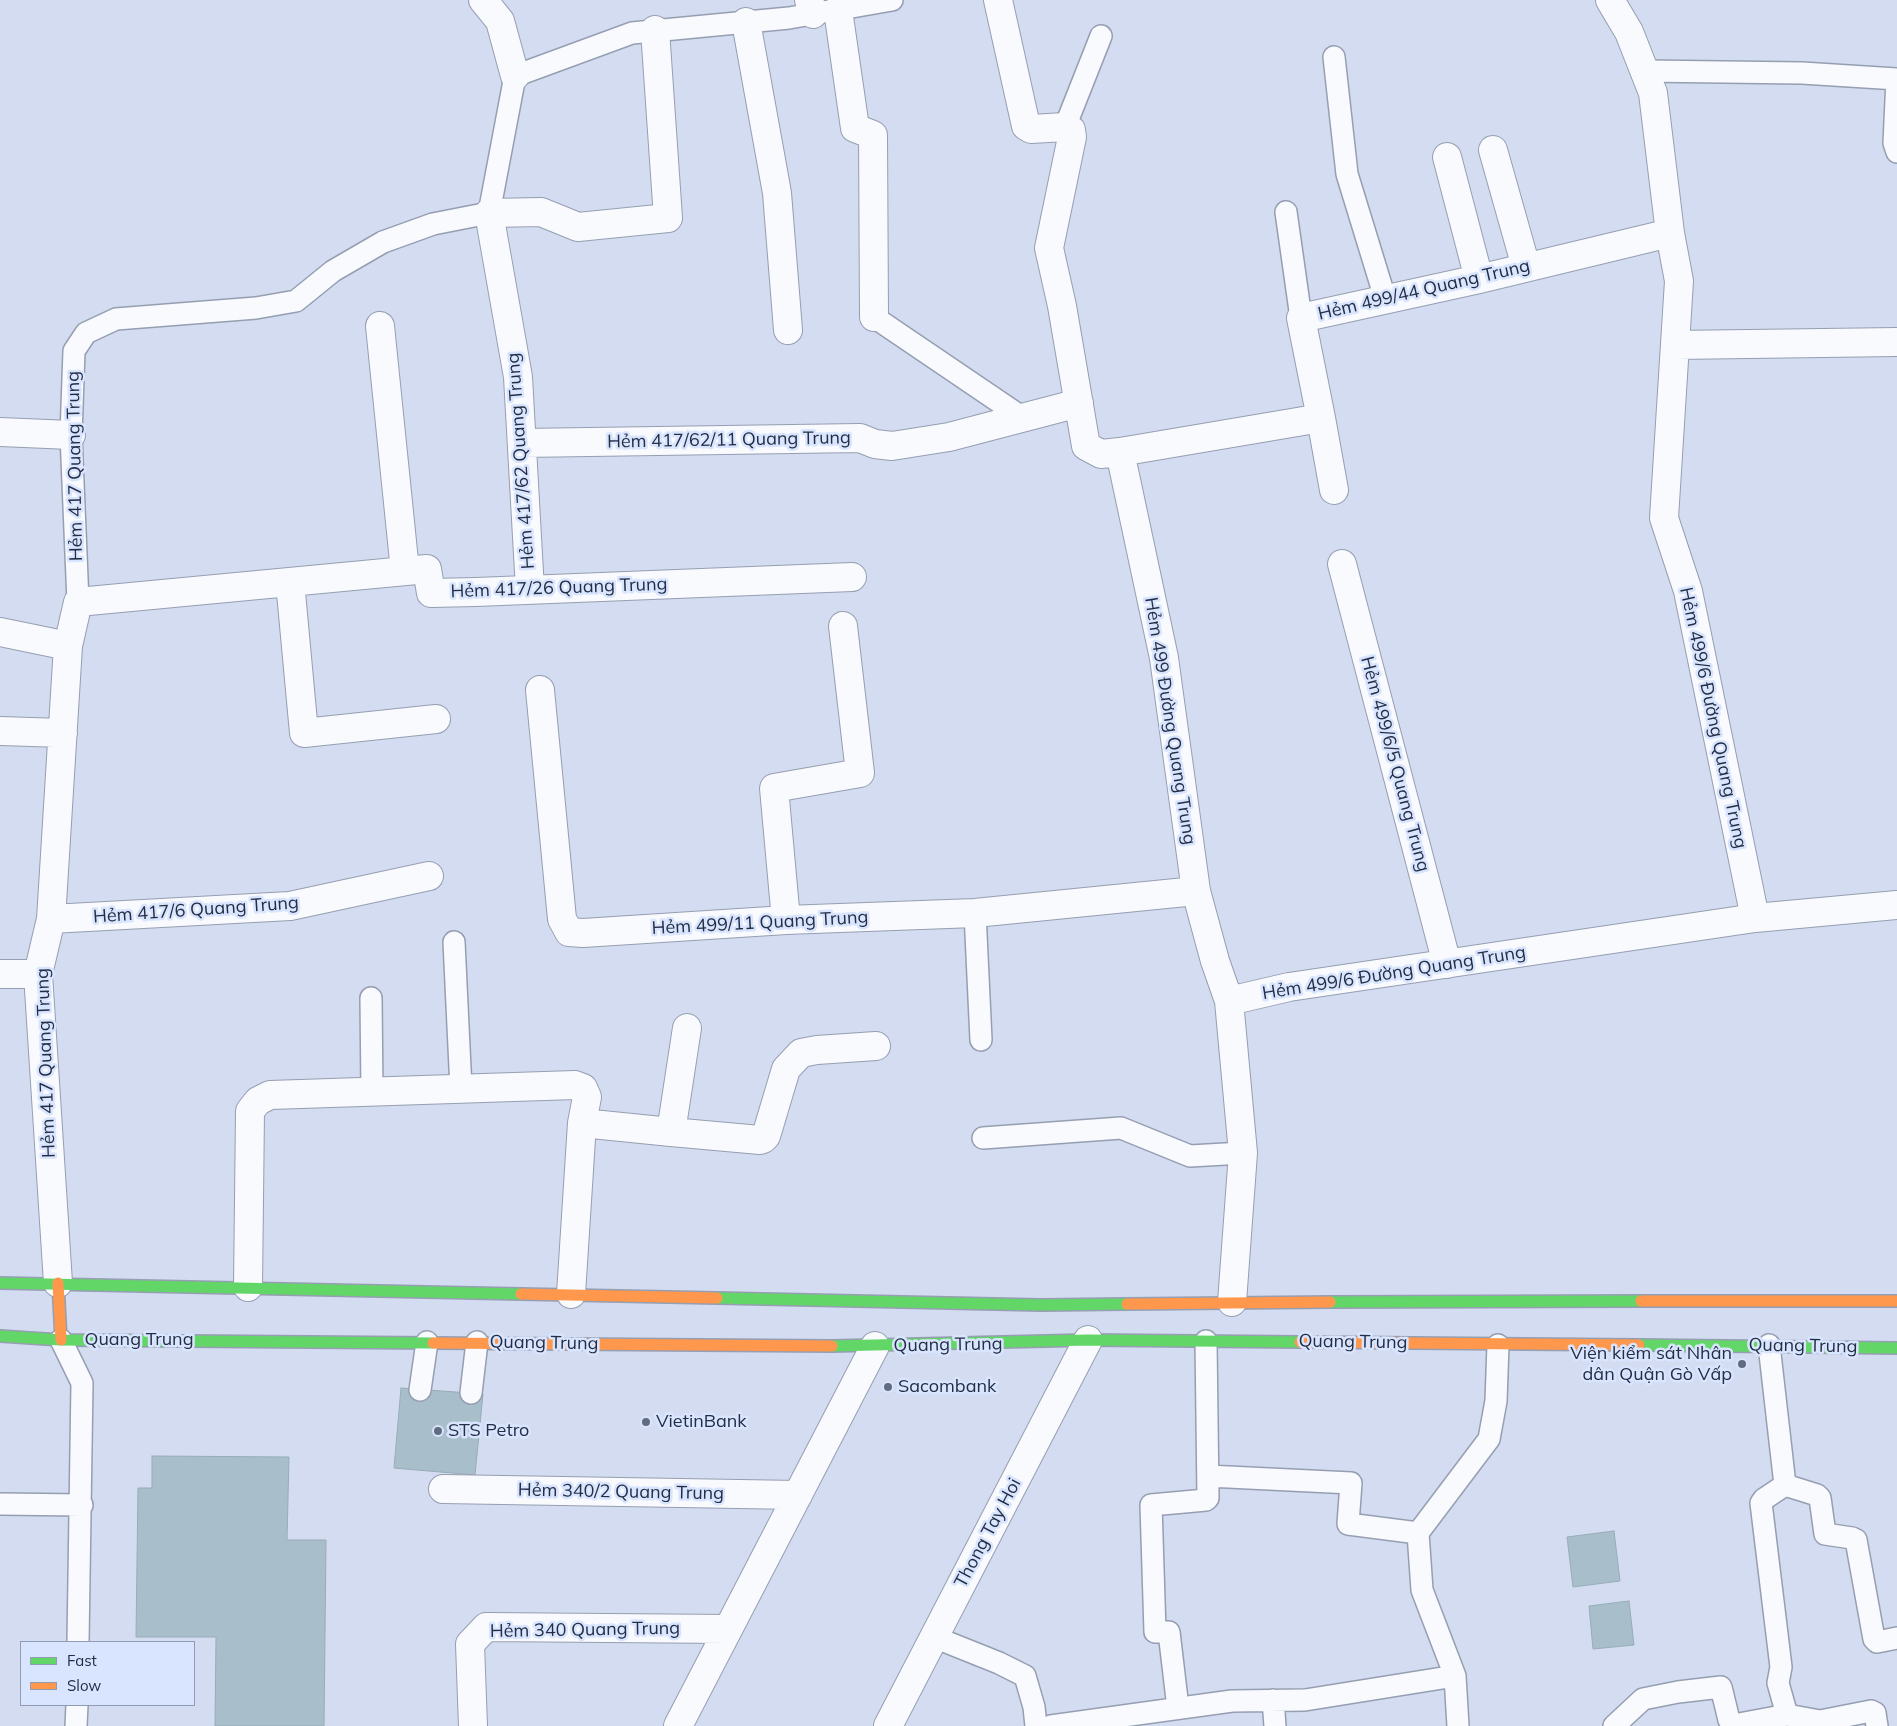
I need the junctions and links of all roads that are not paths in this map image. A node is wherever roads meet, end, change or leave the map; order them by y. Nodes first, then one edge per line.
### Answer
1 (483, 0) edge
2 (892, 0) edge
3 (998, 0) edge
4 (1610, 0) edge
5 (820, 8) edge
6 (746, 22) junction
7 (655, 30) junction
8 (1102, 36) dead end
9 (1334, 56) dead end
10 (1644, 71) junction
11 (516, 76) junction
12 (1897, 79) edge
13 (1065, 127) junction
14 (1493, 150) dead end
15 (1897, 152) edge
16 (1447, 157) dead end
17 (1286, 212) dead end
18 (489, 213) junction
19 (1670, 233) junction
20 (1526, 267) junction
21 (1479, 278) junction
22 (1385, 298) junction
23 (874, 317) joint
24 (1301, 318) junction
25 (380, 326) dead end
26 (788, 330) dead end
27 (1897, 342) edge
28 (1675, 345) junction
29 (1079, 403) junction
30 (1023, 418) junction
31 (1321, 418) junction
32 (0, 432) edge
33 (71, 435) junction
34 (522, 443) junction
35 (1120, 452) junction
36 (1334, 490) dead end
37 (1342, 564) dead end
38 (406, 570) junction
39 (852, 577) dead end
40 (290, 582) junction
41 (530, 590) junction
42 (78, 602) junction
43 (843, 626) dead end
44 (0, 632) edge
45 (68, 646) junction
46 (540, 690) dead end
47 (436, 719) dead end
48 (0, 732) edge
49 (63, 733) junction
50 (429, 876) dead end
51 (1196, 891) junction
52 (1897, 905) edge
53 (975, 913) junction
54 (1755, 918) junction
55 (51, 919) junction
56 (786, 920) junction
57 (454, 942) dead end
58 (1447, 964) junction
59 (0, 974) edge
60 (38, 974) junction
61 (371, 998) dead end
62 (1229, 1001) junction
63 (687, 1028) dead end
64 (981, 1040) dead end
65 (876, 1046) dead end
66 (461, 1089) junction
67 (372, 1093) junction
68 (582, 1123) junction
69 (671, 1132) junction
70 (983, 1138) dead end
71 (1243, 1153) junction
72 (0, 1283) edge
73 (58, 1284) junction
74 (248, 1287) junction
75 (571, 1294) junction
76 (1897, 1301) edge
77 (1232, 1302) junction
78 (1090, 1335) junction
79 (0, 1336) edge
80 (61, 1340) junction
81 (1206, 1341) junction
82 (427, 1342) junction
83 (477, 1342) junction
84 (1498, 1344) junction
85 (1769, 1345) junction
86 (876, 1346) junction
87 (1897, 1348) edge
88 (420, 1390) dead end
89 (471, 1393) dead end
90 (1208, 1476) junction
91 (1785, 1485) junction
92 (443, 1489) dead end
93 (798, 1495) junction
94 (0, 1504) edge
95 (82, 1504) junction
96 (1418, 1534) junction
97 (728, 1629) junction
98 (934, 1637) junction
99 (1897, 1638) edge
100 (78, 1641) edge
101 (1455, 1676) junction
102 (1273, 1700) junction
103 (77, 1706) edge
104 (1178, 1708) junction
105 (1787, 1715) junction
106 (1820, 1723) edge
107 (76, 1726) edge
108 (472, 1726) edge
109 (678, 1726) edge
110 (888, 1726) edge
111 (1036, 1726) edge
112 (1051, 1726) edge
113 (1275, 1726) edge
114 (1458, 1726) edge
115 (1614, 1726) edge
116 (1877, 1726) edge

1 - 11 street
2 - 5 lane
3 - 13 street
4 - 10 street, Hẻm 499/6 Đường Quang Trung
5 - 6 lane
5 - 23 street
6 - 7 lane
6 - 26 street
7 - 11 lane
7 - 18 street
8 - 13 lane
9 - 22 lane
10 - 12 lane
10 - 19 street, Hẻm 499/6 Đường Quang Trung
11 - 18 lane
12 - 15 lane
13 - 29 street
14 - 20 street
16 - 21 street
17 - 24 lane
18 - 33 lane, Hẻm 417 Quang Trung
18 - 34 street, Hẻm 417/62 Quang Trung
19 - 20 street, Hẻm 499/44 Quang Trung
19 - 28 street, Hẻm 499/6 Đường Quang Trung
20 - 21 street, Hẻm 499/44 Quang Trung
21 - 22 street, Hẻm 499/44 Quang Trung
22 - 24 street, Hẻm 499/44 Quang Trung
23 - 30 lane
24 - 31 street, Hẻm 499/44 Quang Trung
25 - 38 street
27 - 28 street
28 - 54 street, Hẻm 499/6 Đường Quang Trung
29 - 30 street, Hẻm 417/62/11 Quang Trung
29 - 35 street
30 - 34 street, Hẻm 417/62/11 Quang Trung
31 - 35 street
31 - 36 street, Hẻm 499/44 Quang Trung
32 - 33 street
33 - 42 lane, Hẻm 417 Quang Trung
34 - 41 street, Hẻm 417/62 Quang Trung
35 - 51 street, Hẻm 499 Đường Quang Trung
37 - 58 street, Hẻm 499/6/5 Quang Trung
38 - 40 street, Hẻm 417/26 Quang Trung
38 - 41 street, Hẻm 417/26 Quang Trung
39 - 41 street, Hẻm 417/26 Quang Trung
40 - 42 street, Hẻm 417/26 Quang Trung
40 - 47 street
42 - 45 street, Hẻm 417 Quang Trung
43 - 56 street
44 - 45 street
45 - 49 street, Hẻm 417 Quang Trung
46 - 56 street, Hẻm 499/11 Quang Trung
48 - 49 street
49 - 55 street, Hẻm 417 Quang Trung
50 - 55 street, Hẻm 417/6 Quang Trung
51 - 53 street, Hẻm 499/11 Quang Trung
51 - 62 street, Hẻm 499 Đường Quang Trung
52 - 54 street
53 - 56 street, Hẻm 499/11 Quang Trung
53 - 64 lane
54 - 58 street, Hẻm 499/6 Đường Quang Trung
55 - 60 street, Hẻm 417 Quang Trung
57 - 66 lane
58 - 62 street, Hẻm 499/6 Đường Quang Trung
59 - 60 street
60 - 73 street, Hẻm 417 Quang Trung
61 - 67 lane
62 - 71 street, Hẻm 499 Đường Quang Trung
63 - 69 street
65 - 69 street
66 - 67 street
66 - 68 street
67 - 74 street
68 - 69 street
68 - 75 street
70 - 71 lane
71 - 77 street, Hẻm 499 Đường Quang Trung
72 - 73 main road
73 - 74 main road
73 - 80 main road
74 - 75 main road
75 - 77 main road
76 - 77 main road
78 - 81 main road, Quang Trung
78 - 86 main road, Quang Trung
78 - 98 street, Thong Tay Hoi
79 - 80 main road, Quang Trung
80 - 82 main road, Quang Trung
80 - 95 lane
81 - 84 main road, Quang Trung
81 - 90 lane
82 - 83 main road, Quang Trung
82 - 88 lane
83 - 86 main road, Quang Trung
83 - 89 lane
84 - 85 main road, Quang Trung
84 - 96 lane
85 - 87 main road, Quang Trung
85 - 91 lane
86 - 93 street
90 - 96 lane
90 - 104 lane
91 - 99 lane
91 - 105 lane
92 - 93 street, Hẻm 340/2 Quang Trung
93 - 97 street
94 - 95 lane
95 - 100 lane
96 - 101 lane
97 - 108 street, Hẻm 340 Quang Trung
97 - 109 street
98 - 110 street, Thong Tay Hoi
98 - 111 lane
101 - 102 lane
101 - 114 lane
102 - 104 lane
102 - 113 lane
103 - 107 lane
104 - 112 lane
105 - 106 lane
105 - 115 lane
106 - 116 lane

